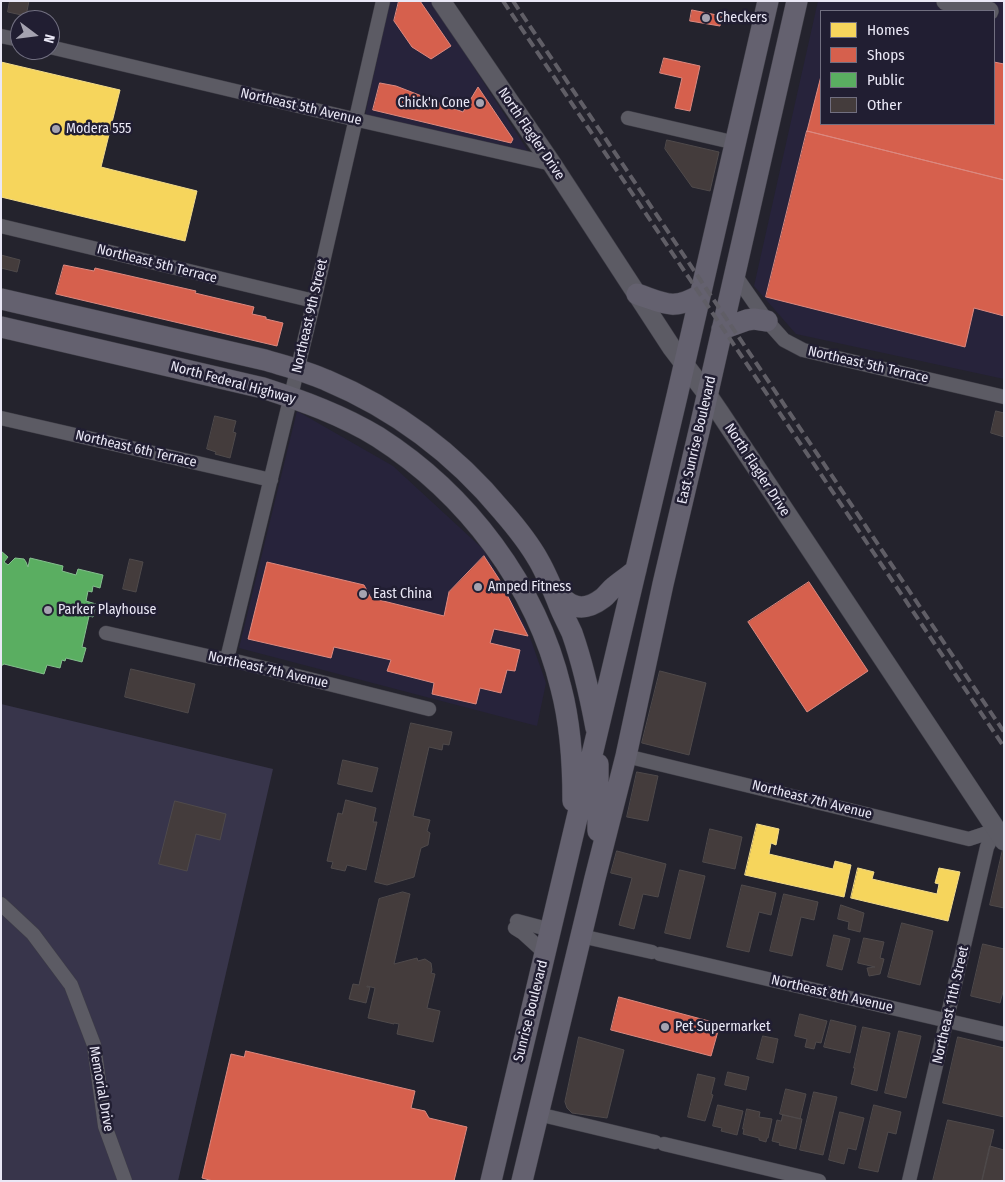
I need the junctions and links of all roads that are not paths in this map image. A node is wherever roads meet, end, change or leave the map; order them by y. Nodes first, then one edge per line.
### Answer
1 (383, 1) edge
2 (441, 1) edge
3 (768, 1) edge
4 (797, 1) edge
5 (946, 1) edge
6 (985, 10) edge
7 (60, 49) edge
8 (628, 118) dead end
9 (355, 120) junction
10 (736, 143) junction
11 (552, 164) junction
12 (717, 224) junction
13 (1, 226) edge
14 (735, 275) junction
15 (637, 294) junction
16 (700, 296) junction
17 (1, 298) edge
18 (314, 301) junction
19 (767, 321) junction
20 (1, 327) edge
21 (722, 329) junction
22 (684, 364) junction
23 (297, 369) junction
24 (707, 394) junction
25 (1004, 396) edge
26 (290, 397) junction
27 (1, 418) edge
28 (271, 480) junction
29 (636, 570) junction
30 (552, 588) junction
31 (106, 633) dead end
32 (227, 659) junction
33 (429, 710) dead end
34 (597, 737) junction
35 (626, 756) junction
36 (1000, 836) edge
37 (571, 842) junction
38 (594, 878) junction
39 (1, 904) edge
40 (551, 930) junction
41 (581, 936) junction
42 (545, 953) junction
43 (947, 1020) junction
44 (1004, 1034) edge
45 (508, 1108) junction
46 (538, 1114) junction
47 (528, 1156) junction
48 (125, 1181) edge
49 (491, 1181) edge
50 (522, 1181) edge
51 (819, 1181) edge
52 (909, 1181) edge

1 - 9 street, Northeast 9th Street
2 - 11 street, North Flagler Drive
3 - 10 main road
4 - 14 main road, East Sunrise Boulevard
5 - 6 street
7 - 9 street, Northeast 5th Avenue
8 - 10 street
9 - 11 street, Northeast 5th Avenue
9 - 18 street, Northeast 9th Street
10 - 12 main road
11 - 15 street, North Flagler Drive
12 - 14 main road
12 - 16 main road
13 - 18 street, Northeast 5th Terrace
14 - 19 street, Northeast 5th Terrace
14 - 21 main road, East Sunrise Boulevard
15 - 16 main road
15 - 22 street, North Flagler Drive
16 - 22 main road
17 - 23 main road, North Federal Highway
18 - 23 street, Northeast 9th Street
19 - 21 main road
19 - 25 street, Northeast 5th Terrace
20 - 26 main road, North Federal Highway
21 - 24 main road, East Sunrise Boulevard
22 - 24 street, North Flagler Drive
22 - 29 main road
23 - 26 street, Northeast 9th Street
23 - 30 main road, North Federal Highway
24 - 35 main road, East Sunrise Boulevard
24 - 36 street, North Flagler Drive
26 - 28 street, Northeast 9th Street
26 - 37 main road, North Federal Highway
27 - 28 street, Northeast 6th Terrace
28 - 32 street, Northeast 9th Street
29 - 30 main road
29 - 34 main road
30 - 34 main road, North Federal Highway
31 - 32 street, Northeast 7th Avenue
32 - 33 street, Northeast 7th Avenue
34 - 37 main road
34 - 38 main road
35 - 36 street, Northeast 7th Avenue
35 - 38 main road, East Sunrise Boulevard
36 - 43 street, Northeast 11th Street
37 - 40 main road, Sunrise Boulevard
38 - 41 main road
39 - 48 street, Memorial Drive
40 - 42 main road, Sunrise Boulevard
40 - 42 street
41 - 43 street, Northeast 8th Avenue
41 - 46 main road
42 - 45 main road, Sunrise Boulevard
43 - 44 street, Northeast 8th Avenue
43 - 52 street, Northeast 11th Street
45 - 47 main road
45 - 49 main road, Sunrise Boulevard
46 - 47 main road
46 - 51 street
47 - 50 main road

